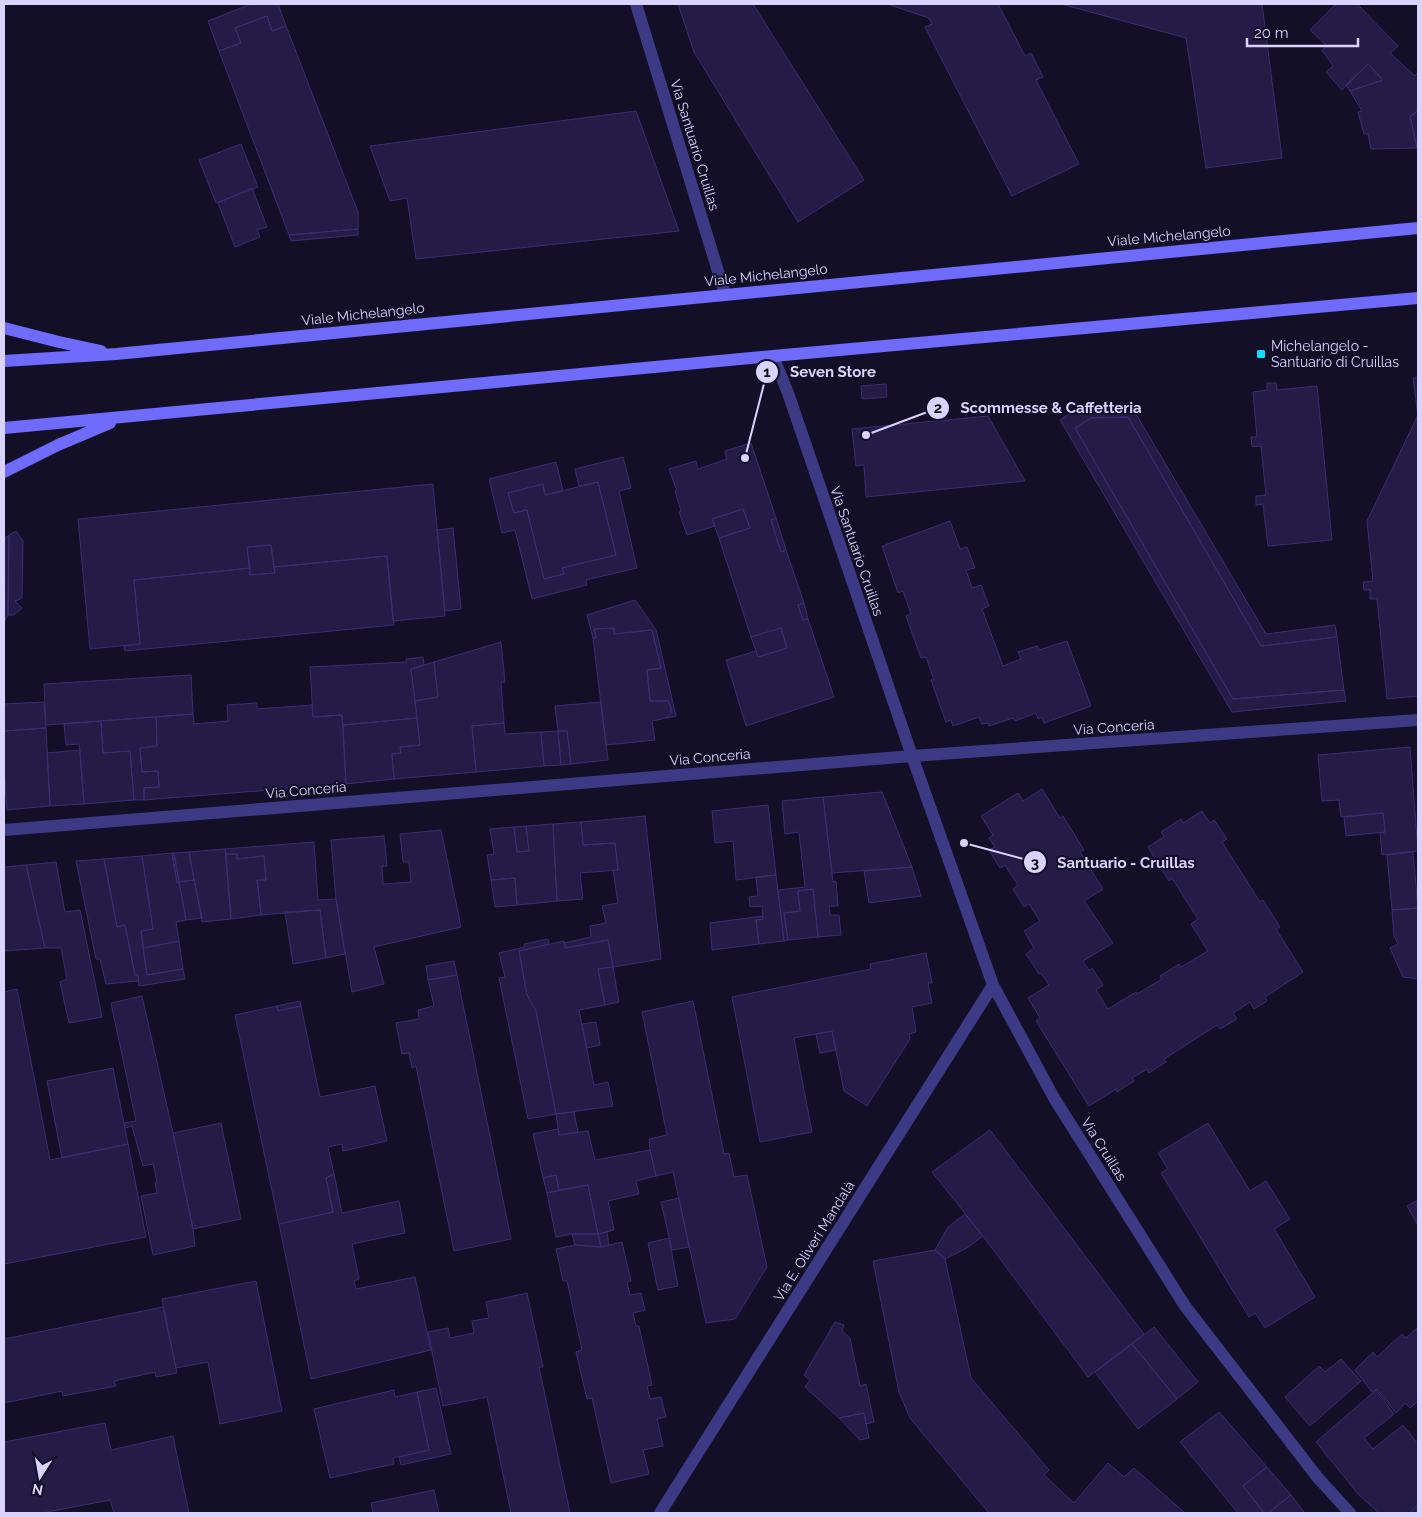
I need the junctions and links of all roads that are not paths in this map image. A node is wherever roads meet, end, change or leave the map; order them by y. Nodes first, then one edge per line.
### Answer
1 (636, 4) edge
2 (1418, 228) edge
3 (725, 294) junction
4 (1418, 298) edge
5 (4, 328) edge
6 (116, 354) junction
7 (773, 356) junction
8 (4, 361) edge
9 (123, 418) junction
10 (4, 428) edge
11 (4, 472) edge
12 (1418, 720) edge
13 (912, 756) junction
14 (4, 830) edge
15 (993, 985) junction
16 (660, 1513) edge
17 (1350, 1513) edge

1 - 3 street, Via Santuario Cruillas
2 - 3 street, Viale Michelangelo
3 - 6 street, Viale Michelangelo
4 - 7 street
5 - 6 street
6 - 8 street, Viale Michelangelo
7 - 9 street
7 - 13 street, Via Santuario Cruillas
9 - 10 street
9 - 11 street
12 - 13 street, Via Conceria
13 - 14 street, Via Conceria
13 - 15 street, Via Cruillas
15 - 16 street, Via E. Oliveri Mandalà
15 - 17 street, Via Cruillas

